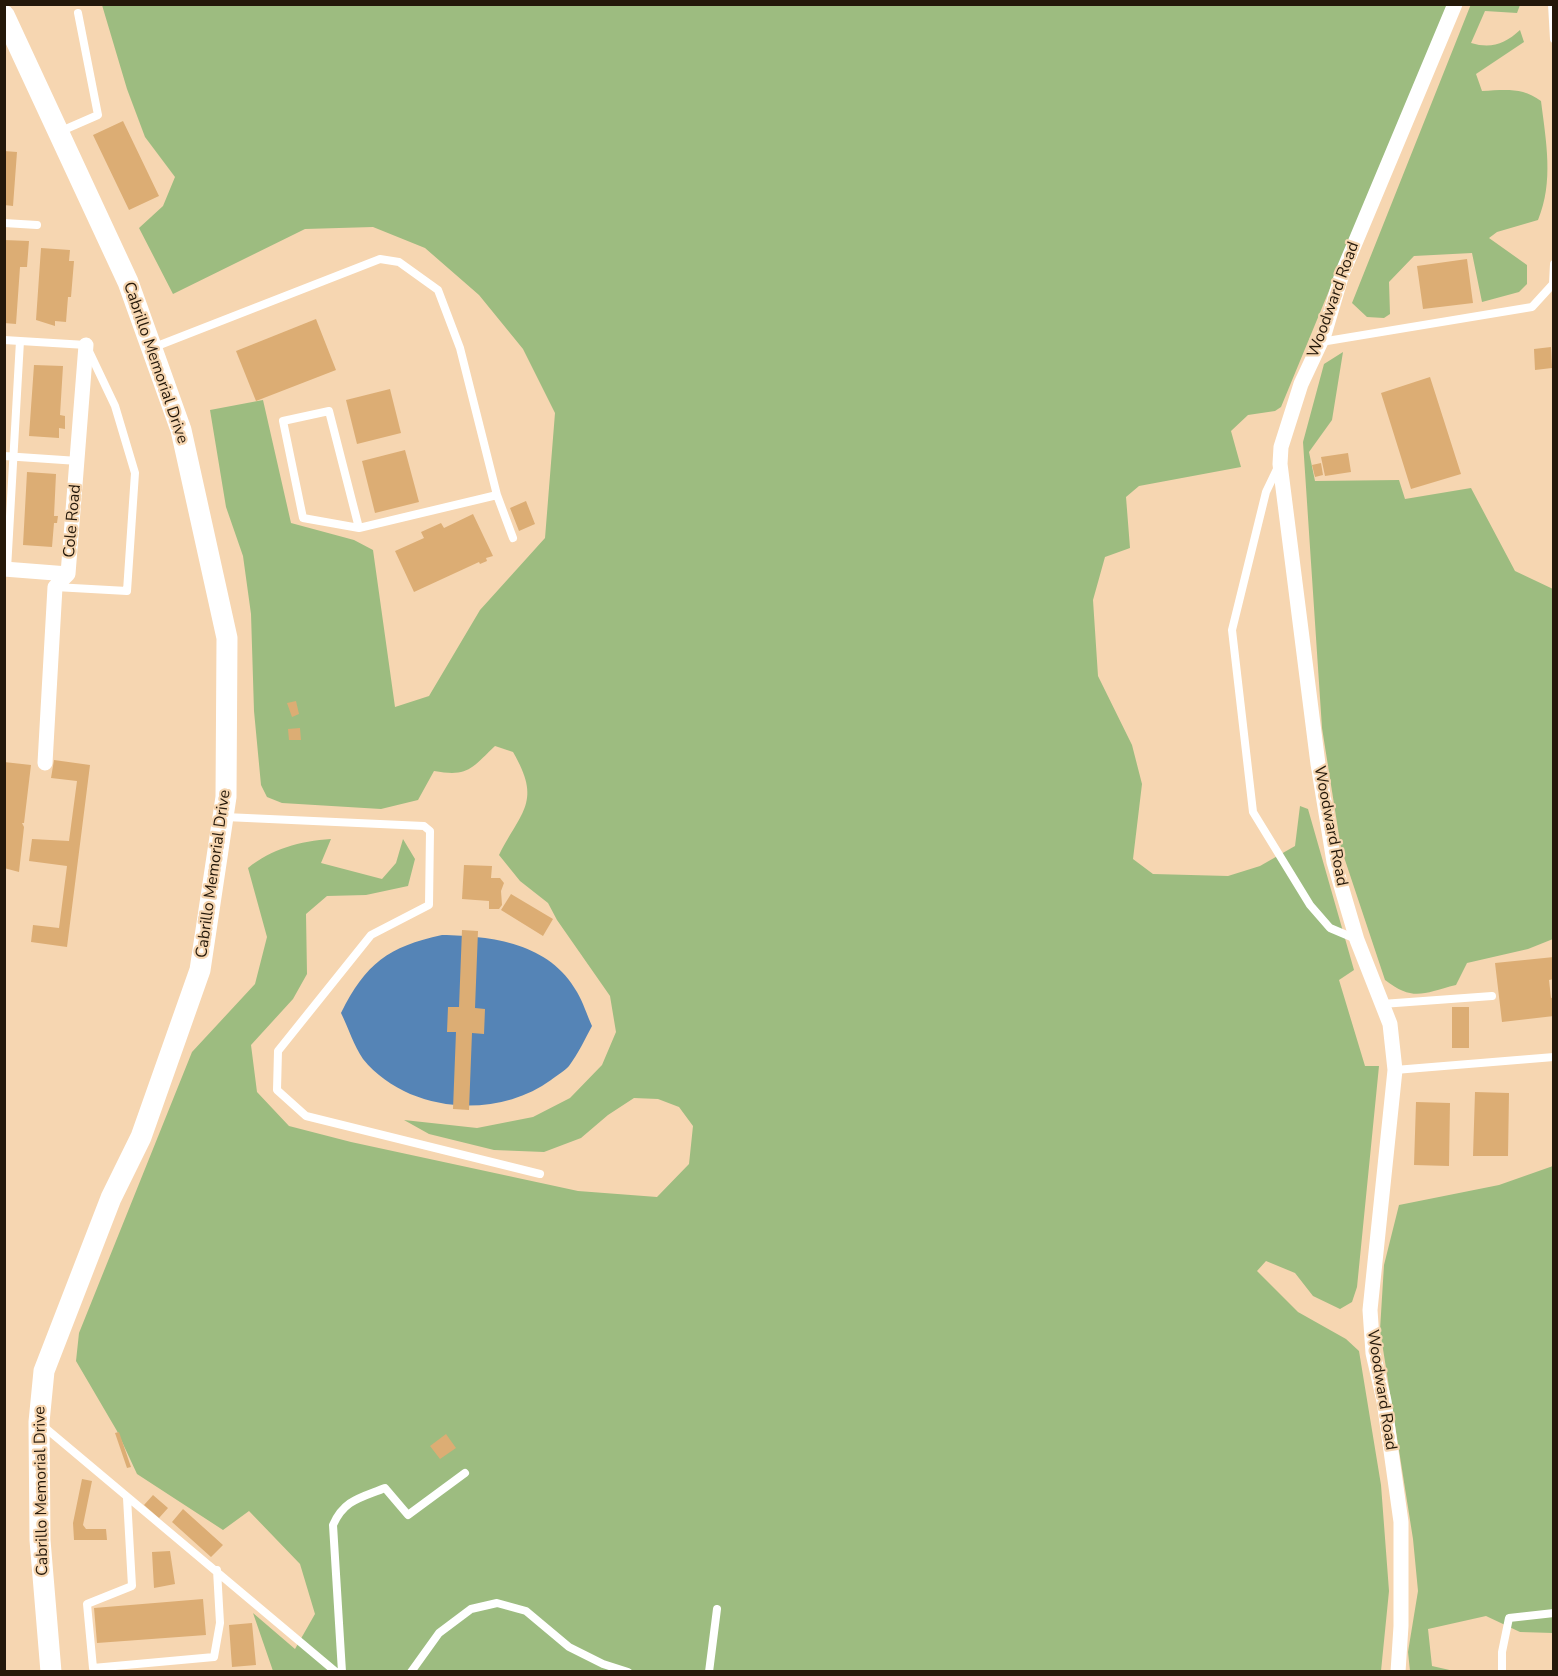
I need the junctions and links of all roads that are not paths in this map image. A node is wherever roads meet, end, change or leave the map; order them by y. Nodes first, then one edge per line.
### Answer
1 (1455, 4) edge
2 (1552, 4) edge
3 (78, 13) dead end
4 (4, 15) edge
5 (1554, 39) edge
6 (58, 132) junction
7 (4, 223) edge
8 (37, 225) dead end
9 (1554, 264) edge
10 (4, 340) edge
11 (20, 341) junction
12 (1321, 342) junction
13 (86, 345) junction
14 (151, 349) junction
15 (9, 456) edge
16 (78, 461) junction
17 (1280, 464) junction
18 (497, 495) junction
19 (359, 528) junction
20 (513, 538) dead end
21 (6, 569) edge
22 (68, 574) junction
23 (55, 587) junction
24 (45, 763) dead end
25 (223, 817) junction
26 (1357, 940) junction
27 (1492, 996) dead end
28 (1383, 1004) junction
29 (1554, 1057) edge
30 (1395, 1070) junction
31 (540, 1174) dead end
32 (39, 1422) junction
33 (465, 1473) dead end
34 (127, 1498) junction
35 (217, 1570) junction
36 (717, 1609) dead end
37 (1554, 1613) edge
38 (51, 1671) edge
39 (336, 1671) edge
40 (342, 1671) edge
41 (411, 1671) edge
42 (628, 1671) edge
43 (709, 1671) edge
44 (1398, 1671) edge
45 (1502, 1671) edge

1 - 12 street, Woodward Road
2 - 5 lane
3 - 6 lane
4 - 6 main road, Cabrillo Memorial Drive
6 - 14 main road, Cabrillo Memorial Drive
7 - 8 lane
9 - 12 lane
10 - 11 lane
11 - 13 lane
11 - 15 lane
12 - 17 street, Woodward Road
13 - 16 street, Cole Road
13 - 23 lane
14 - 18 lane
14 - 25 main road, Cabrillo Memorial Drive
15 - 16 lane
15 - 21 lane
16 - 22 street, Cole Road
17 - 26 street, Woodward Road
17 - 26 lane
18 - 19 lane
18 - 20 lane
19 - 19 lane
21 - 22 street
22 - 23 street, Cole Road
23 - 24 street
25 - 31 lane
25 - 32 main road, Cabrillo Memorial Drive
26 - 28 street, Woodward Road
27 - 28 lane
28 - 30 street, Woodward Road
29 - 30 lane
30 - 44 street, Woodward Road
32 - 34 lane
32 - 38 main road, Cabrillo Memorial Drive
33 - 40 lane
34 - 35 lane
34 - 35 lane
35 - 39 lane
36 - 43 lane
37 - 45 lane
41 - 42 lane

